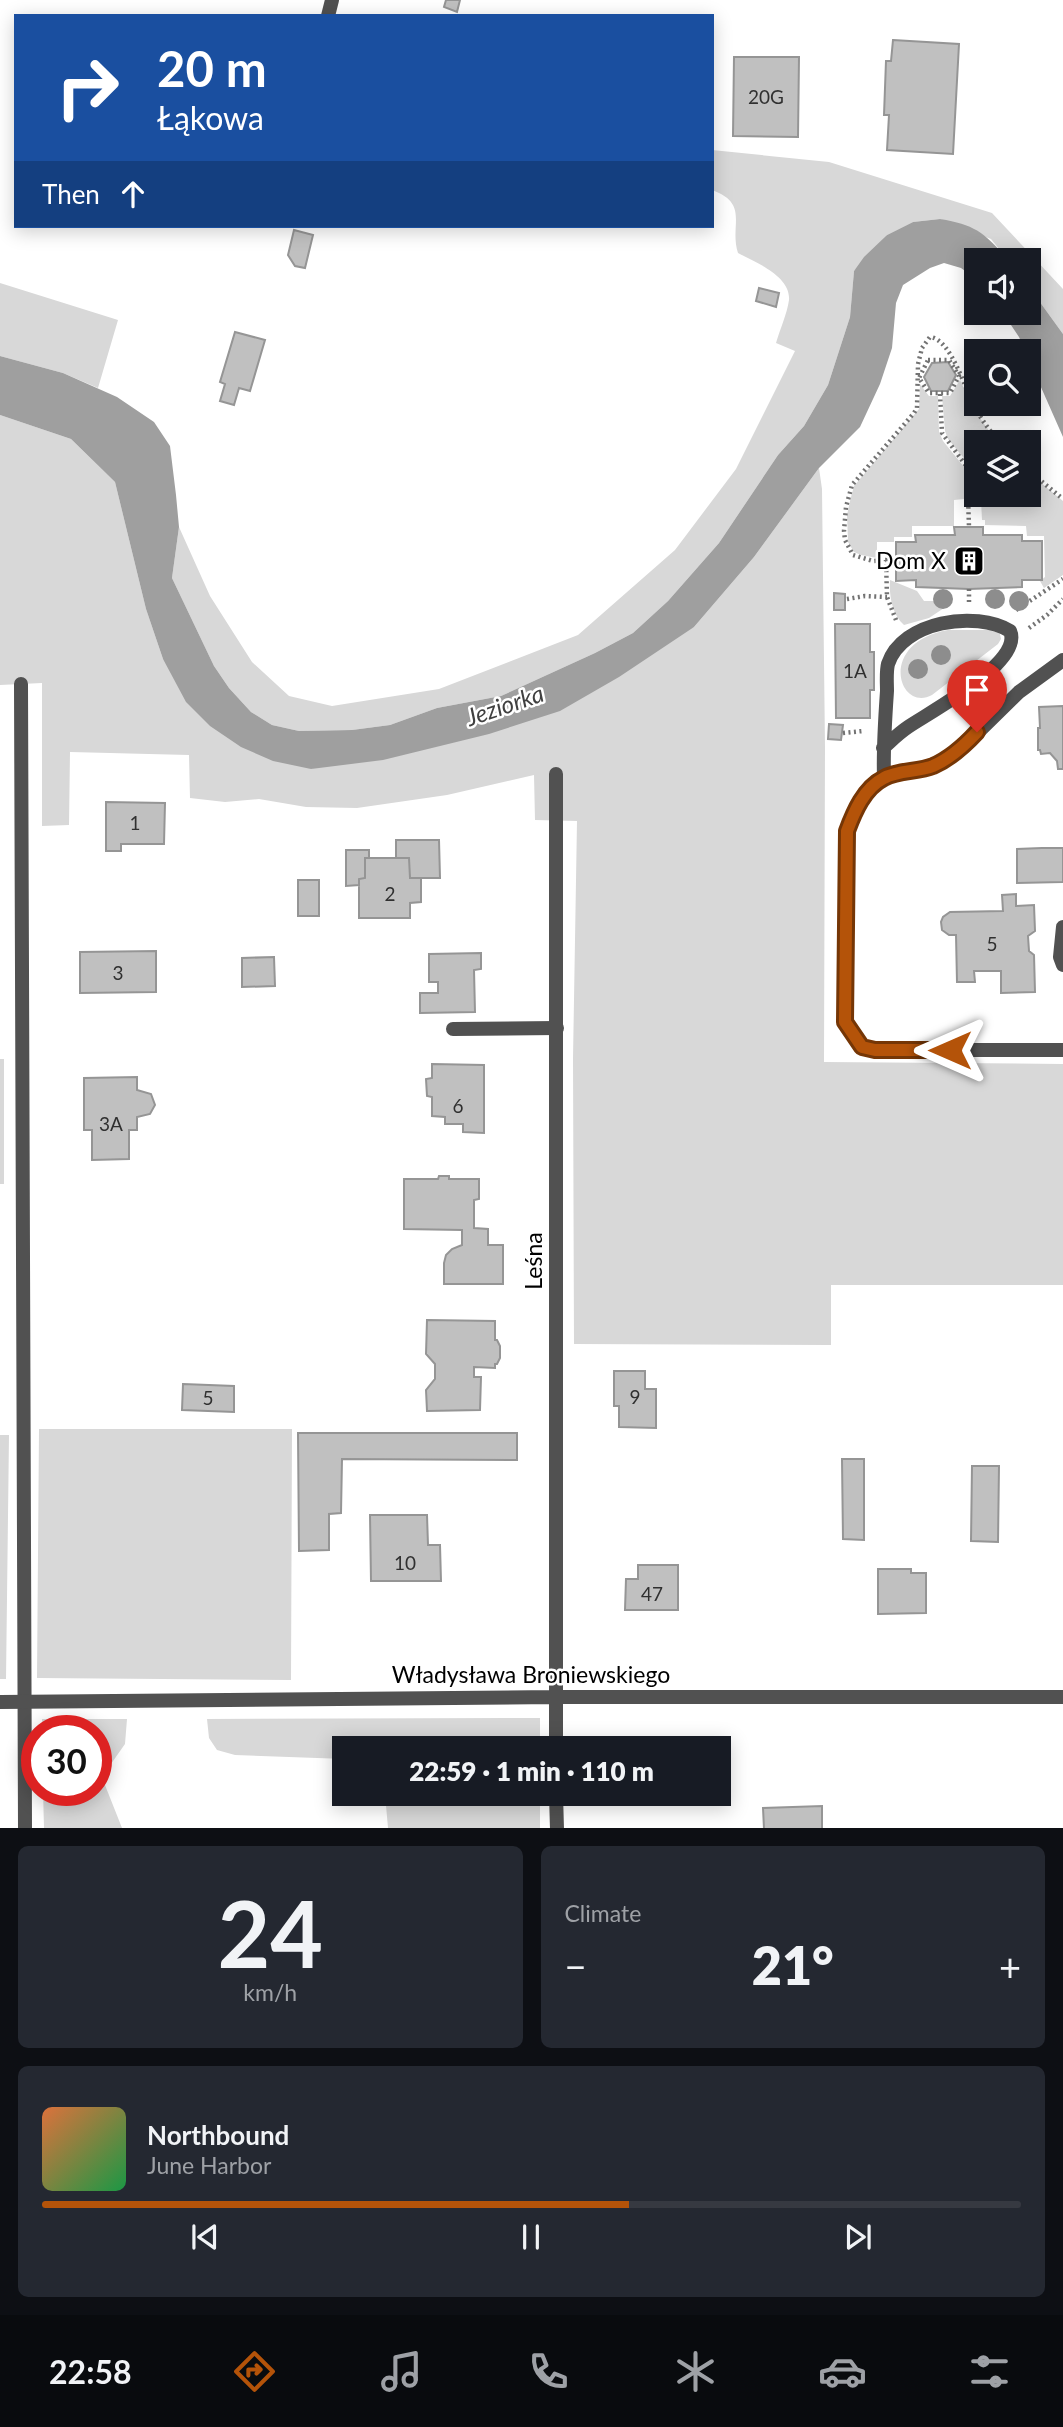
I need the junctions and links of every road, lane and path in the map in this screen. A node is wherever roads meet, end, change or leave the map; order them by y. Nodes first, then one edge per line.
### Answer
1 (959, 376) junction
2 (919, 378) junction
3 (940, 394) junction
4 (990, 430) edge
5 (1041, 481) edge
6 (1063, 499) edge
7 (969, 527) dead end
8 (1063, 579) edge
9 (887, 597) junction
10 (847, 599) dead end
11 (1063, 599) edge
12 (995, 624) junction
13 (1012, 636) junction
14 (899, 645) junction
15 (1063, 660) edge
16 (21, 684) dead end
17 (883, 748) junction
18 (556, 774) dead end
19 (884, 777) junction
20 (1063, 927) edge
21 (1063, 965) edge
22 (557, 1028) junction
23 (453, 1029) dead end
24 (1063, 1050) edge
25 (555, 1697) junction
26 (1063, 1697) edge
27 (0, 1702) edge
28 (25, 1702) junction
29 (556, 1736) edge
30 (556, 1806) edge
31 (25, 1828) edge
32 (557, 1828) edge

1 - 2 path
1 - 2 path
1 - 3 path
1 - 4 path
2 - 3 path
2 - 9 path
3 - 7 path
5 - 6 path
8 - 12 path
9 - 10 path
9 - 14 path
11 - 13 path
12 - 13 street
12 - 14 street
13 - 17 street
14 - 17 street
15 - 19 street
16 - 28 street
17 - 19 street
18 - 22 street, Leśna
19 - 24 street
20 - 21 street
22 - 23 street
22 - 25 street, Leśna
25 - 26 street, Władysława Broniewskiego
25 - 28 street, Władysława Broniewskiego
25 - 29 street, Leśna
27 - 28 street, Władysława Broniewskiego
28 - 31 street
30 - 32 street

